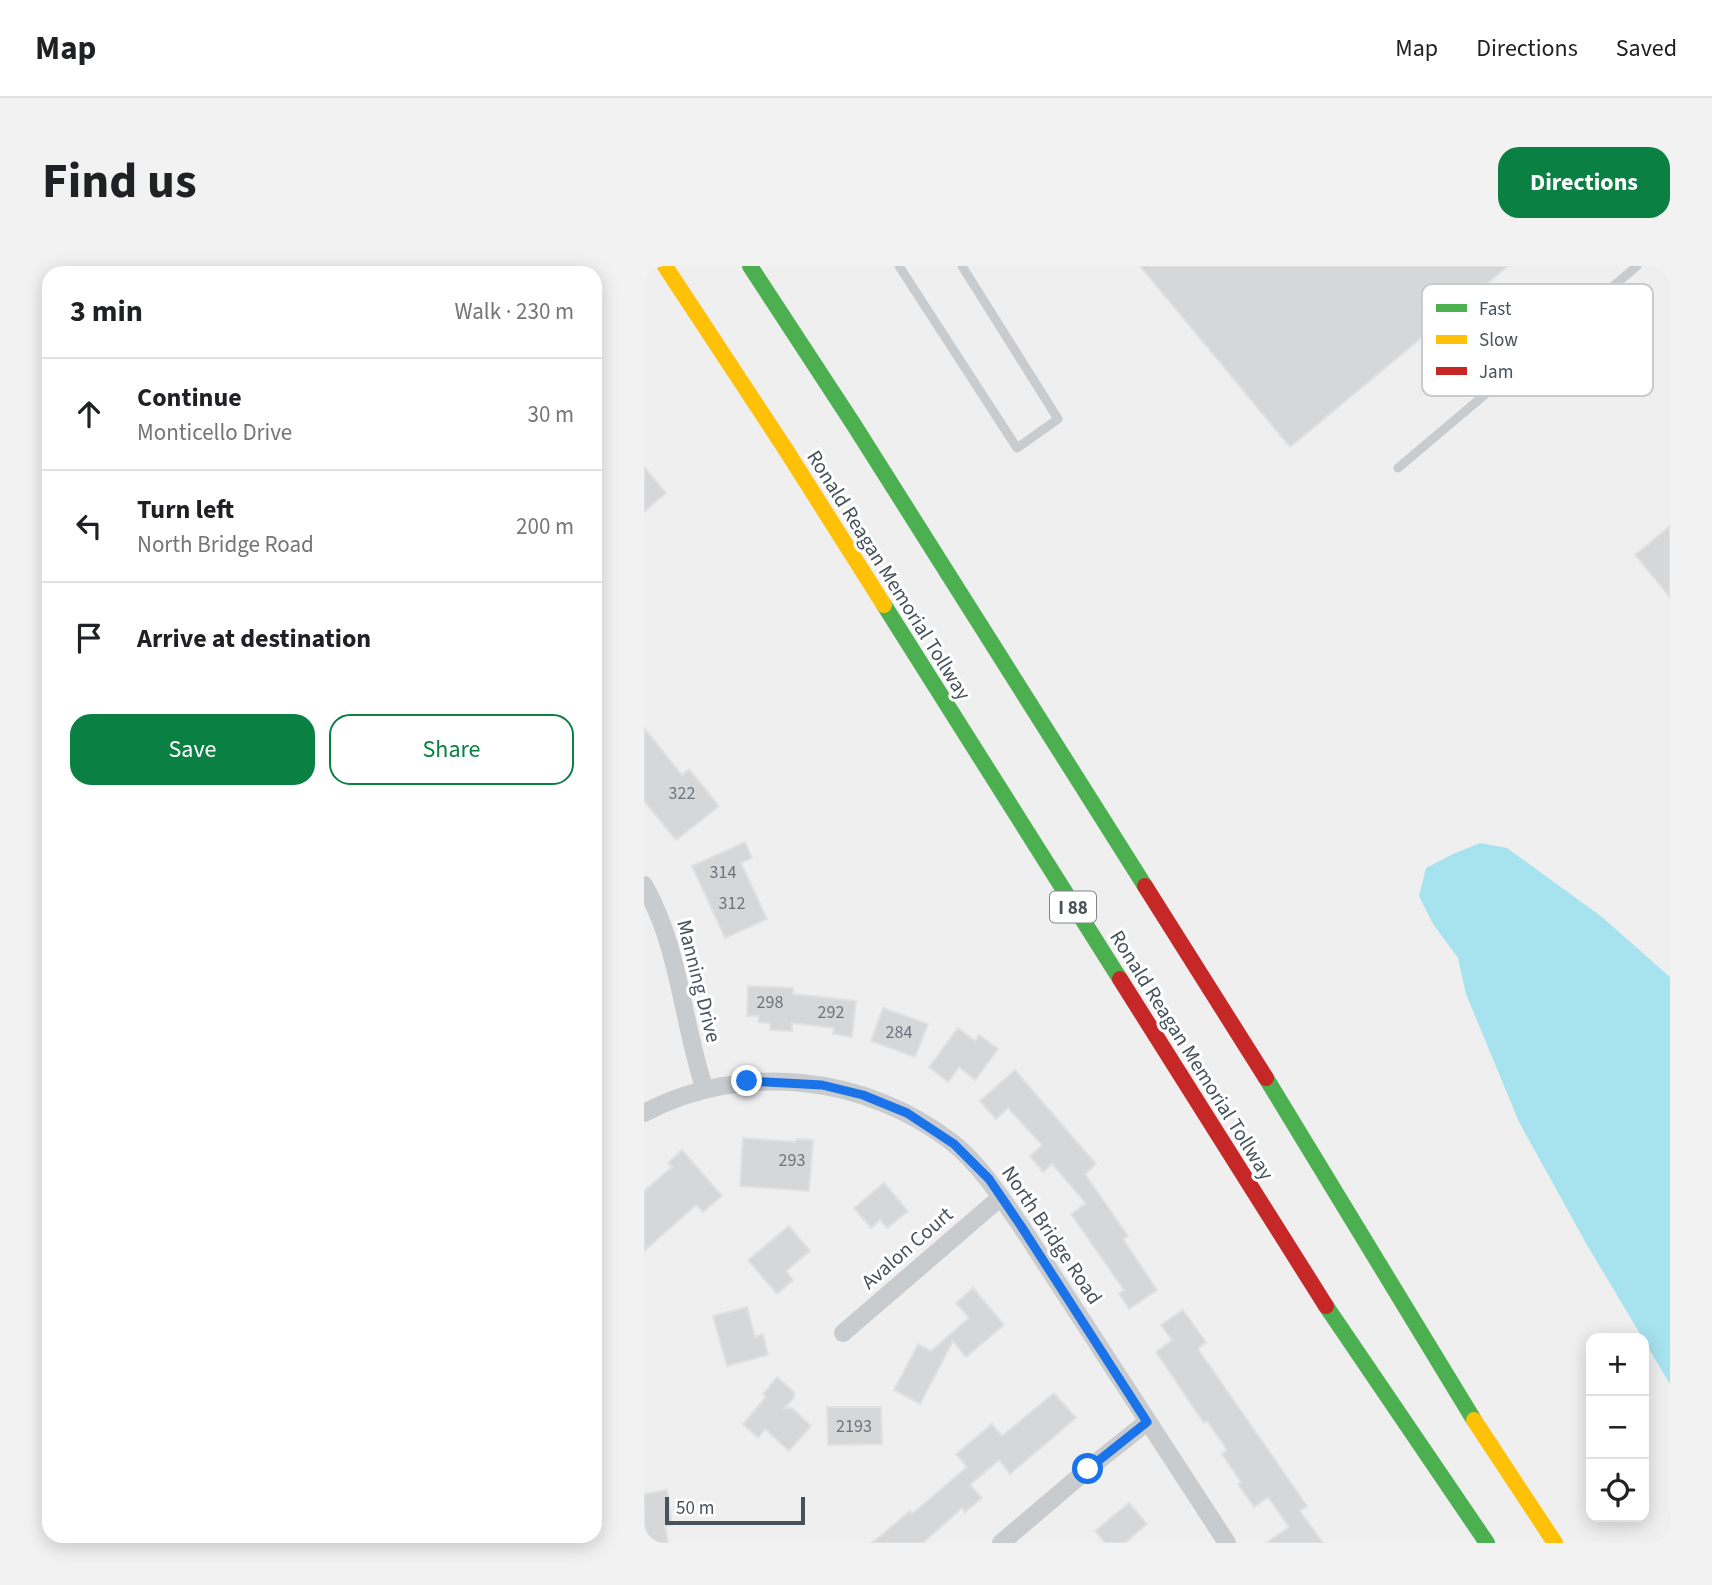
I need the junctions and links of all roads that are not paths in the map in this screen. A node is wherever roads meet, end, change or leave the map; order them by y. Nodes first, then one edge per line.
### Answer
1 (665, 266) edge
2 (750, 266) edge
3 (899, 266) edge
4 (962, 266) edge
5 (1637, 266) edge
6 (1616, 284) edge
7 (1483, 396) edge
8 (1398, 468) dead end
9 (644, 885) edge
10 (705, 1090) junction
11 (644, 1113) edge
12 (1001, 1197) junction
13 (843, 1334) dead end
14 (1147, 1422) junction
15 (1001, 1543) edge
16 (1227, 1543) edge
17 (1487, 1543) edge
18 (1555, 1543) edge

1 - 17 highway, Ronald Reagan Memorial Tollway / I 88
2 - 18 highway
3 - 4 lane
5 - 6 lane
7 - 8 lane
9 - 10 street, Manning Drive
10 - 11 street, North Bridge Road
10 - 12 street, North Bridge Road
12 - 13 street, Avalon Court
12 - 14 street, North Bridge Road
14 - 15 street
14 - 16 street, North Bridge Road

